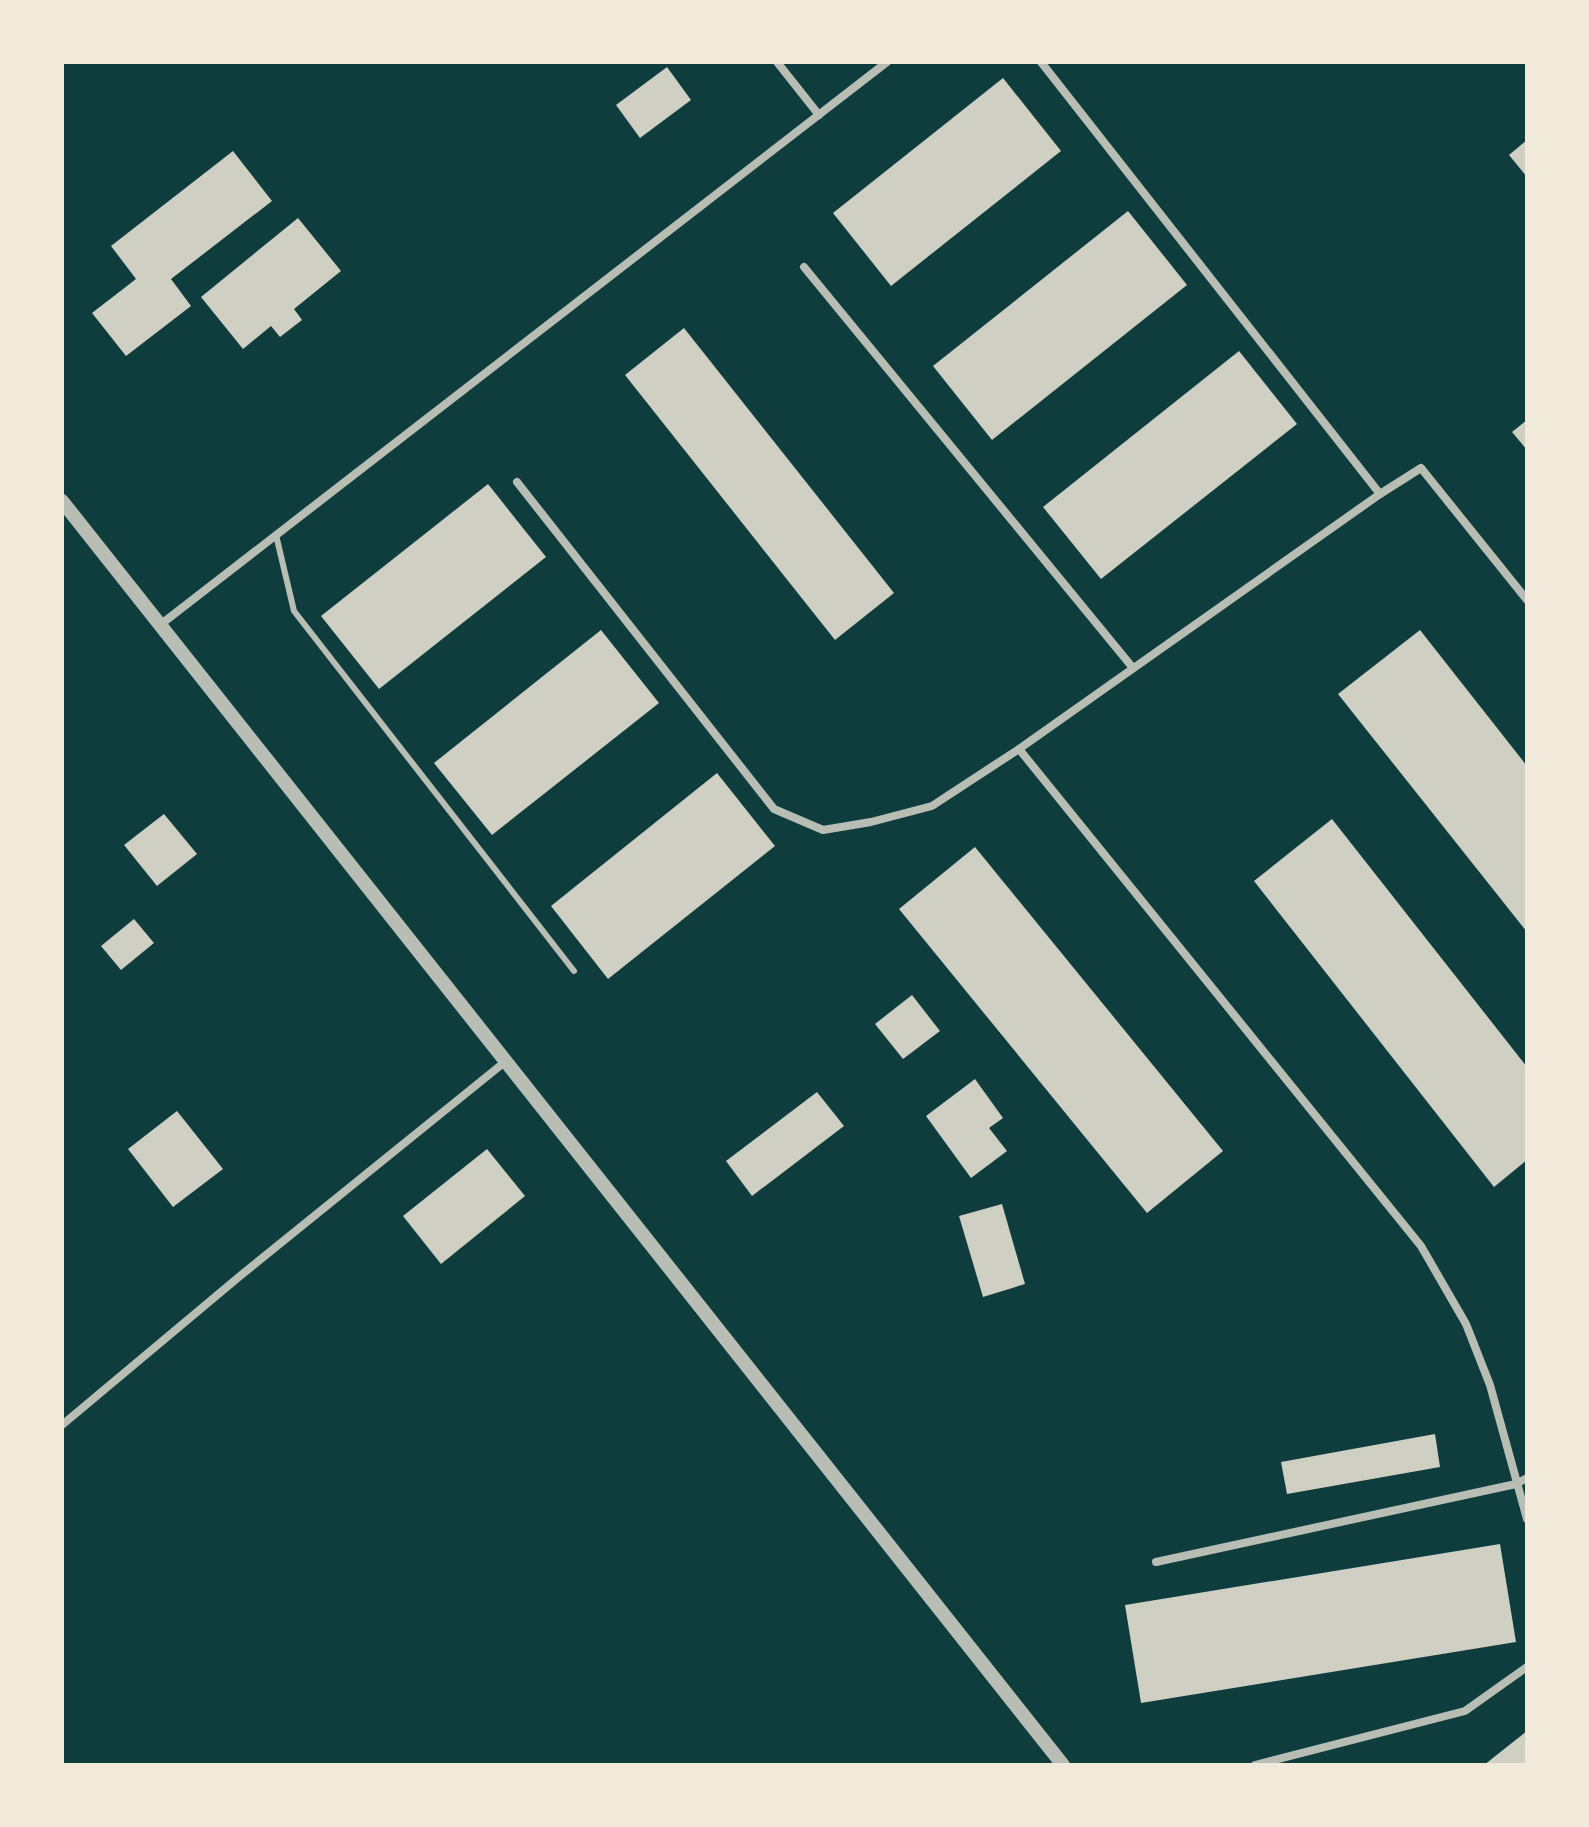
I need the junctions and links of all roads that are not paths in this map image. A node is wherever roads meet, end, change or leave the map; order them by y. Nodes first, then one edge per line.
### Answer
1 (777, 62) edge
2 (887, 62) edge
3 (1041, 62) edge
4 (819, 115) junction
5 (804, 267) dead end
6 (517, 482) dead end
7 (1380, 494) junction
8 (62, 501) edge
9 (276, 535) junction
10 (1527, 600) edge
11 (160, 625) junction
12 (1133, 668) junction
13 (1019, 749) junction
14 (574, 971) dead end
15 (506, 1061) junction
16 (62, 1425) edge
17 (1527, 1478) edge
18 (1516, 1484) junction
19 (1527, 1519) edge
20 (1156, 1562) dead end
21 (1527, 1667) edge
22 (1063, 1765) edge
23 (1255, 1765) edge

1 - 4 street
2 - 4 street
3 - 7 street
4 - 9 street
5 - 12 street
6 - 13 street
7 - 10 street
7 - 12 street
8 - 11 street
9 - 11 street
9 - 14 lane
11 - 15 street
12 - 13 street
13 - 18 street
15 - 16 street
15 - 22 street
17 - 18 street
18 - 19 street
18 - 20 street
21 - 23 street

